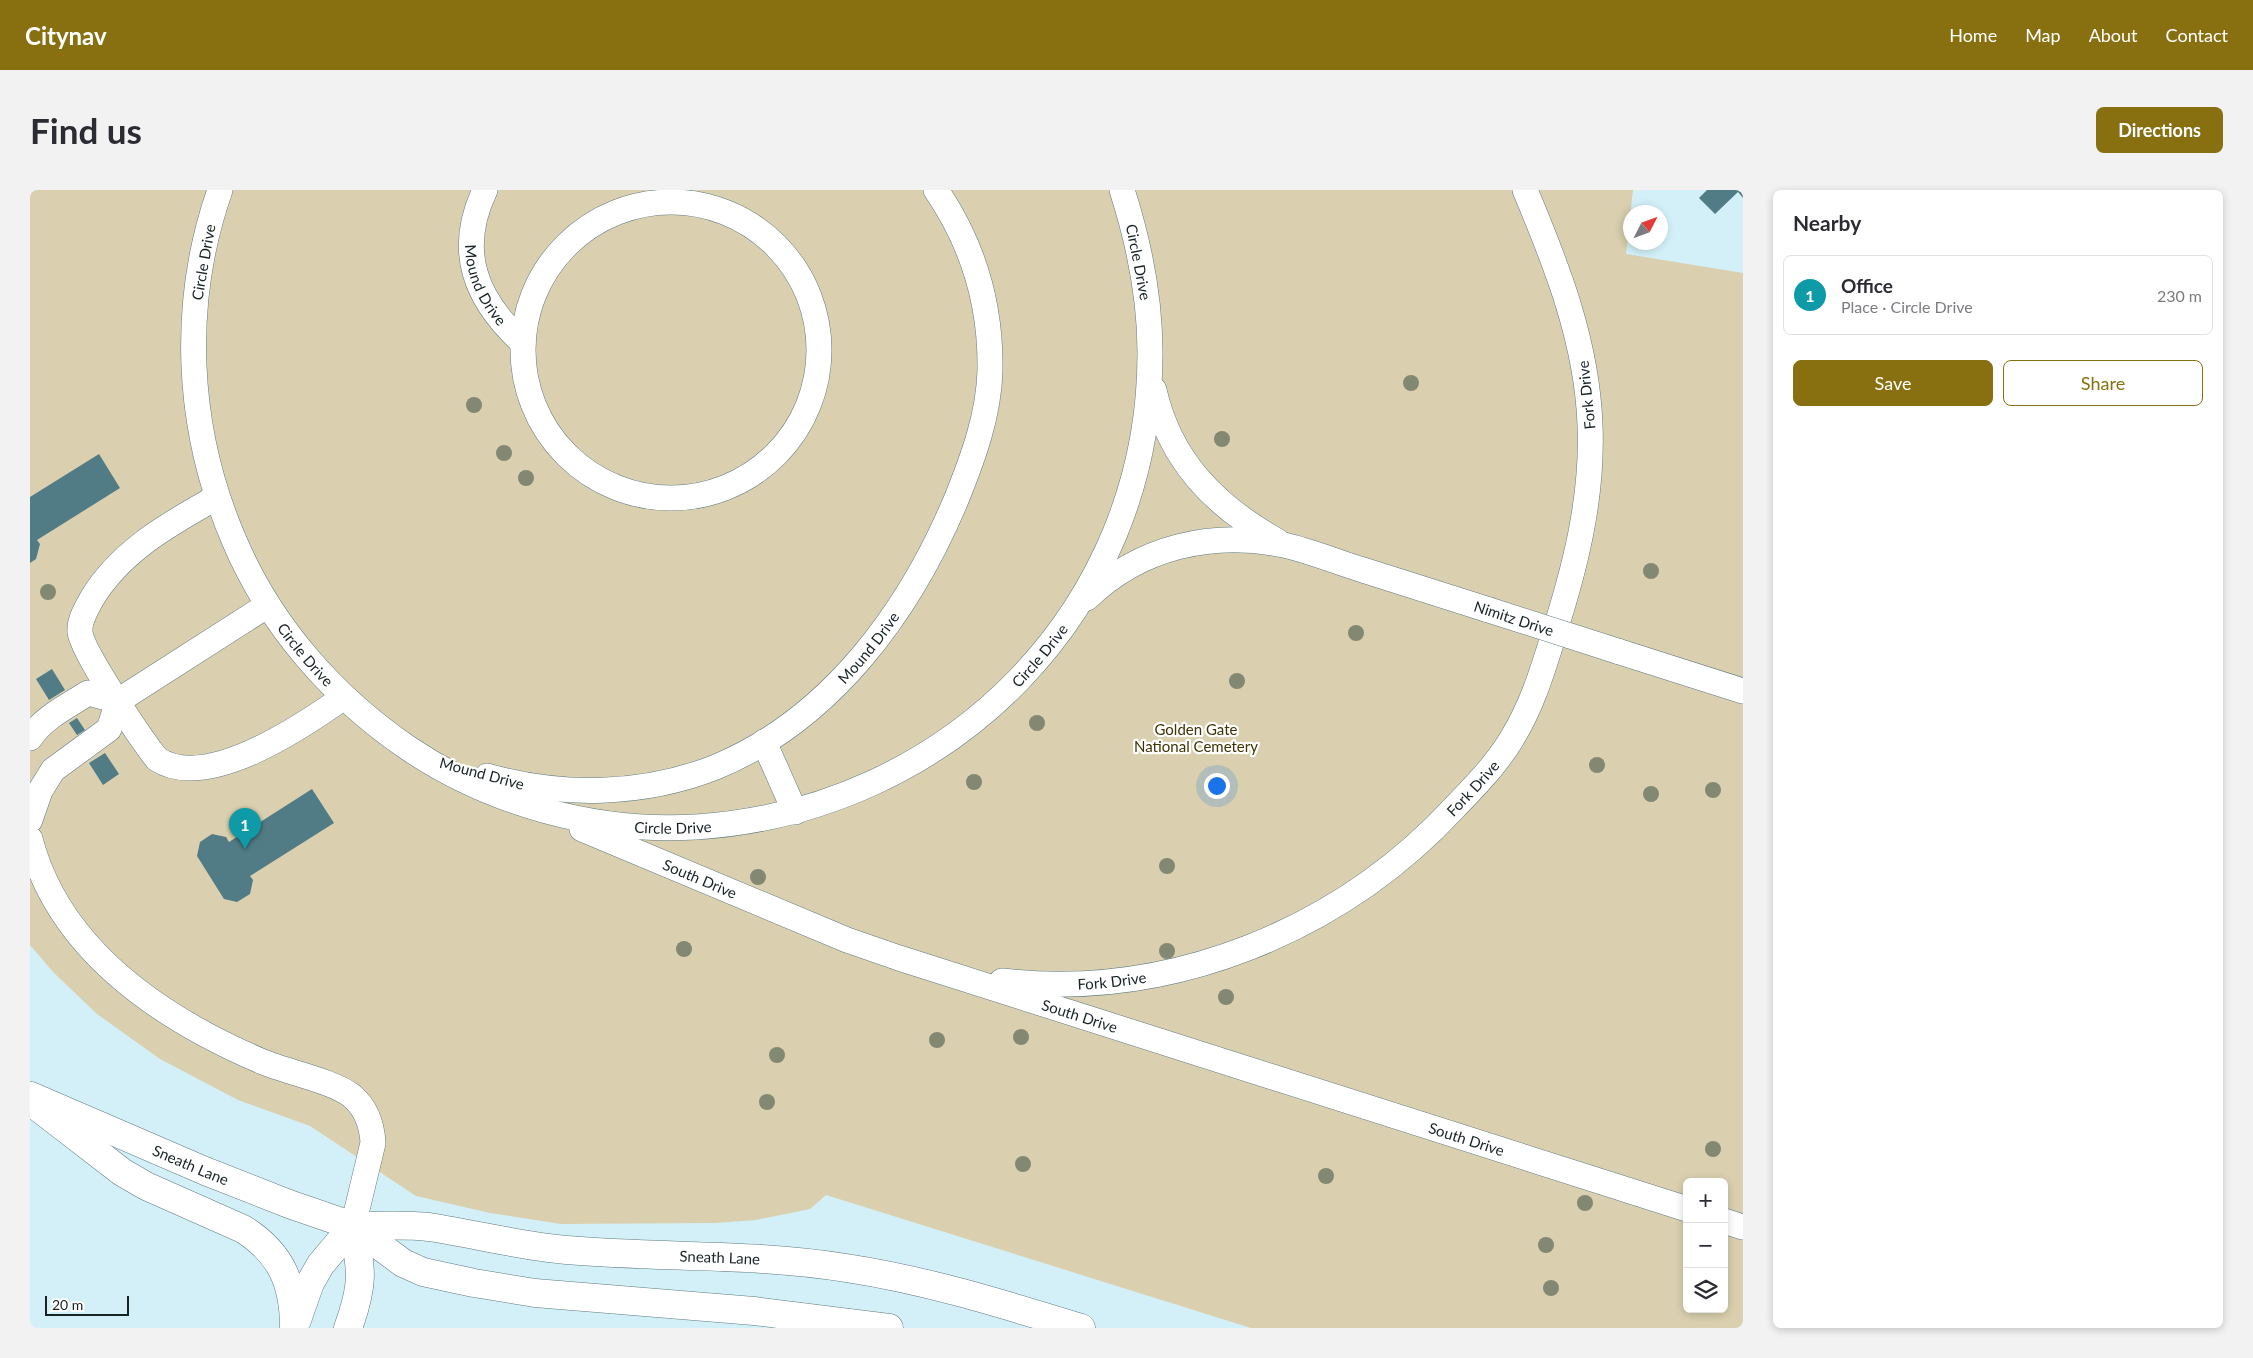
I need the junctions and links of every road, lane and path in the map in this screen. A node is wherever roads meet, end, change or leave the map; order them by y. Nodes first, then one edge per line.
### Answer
1 (220, 190) edge
2 (485, 190) edge
3 (936, 190) edge
4 (1122, 190) edge
5 (1525, 190) edge
6 (523, 343) junction
7 (1150, 355) junction
8 (217, 497) junction
9 (1284, 545) junction
10 (268, 605) junction
11 (1066, 622) junction
12 (1743, 690) edge
13 (344, 697) junction
14 (118, 700) junction
15 (30, 738) edge
16 (764, 742) junction
17 (420, 756) junction
18 (487, 790) junction
19 (795, 812) junction
20 (30, 820) edge
21 (30, 839) edge
22 (899, 958) junction
23 (30, 1096) edge
24 (30, 1101) edge
25 (1683, 1208) edge
26 (1728, 1222) edge
27 (353, 1226) junction
28 (1743, 1227) edge
29 (294, 1328) edge
30 (348, 1328) edge
31 (889, 1328) edge
32 (1081, 1328) edge

1 - 8 street, Circle Drive
2 - 6 street, Mound Drive
3 - 16 street, Mound Drive
4 - 7 street, Circle Drive
5 - 22 street, Fork Drive
6 - 6 street
7 - 9 street, Nimitz Drive
7 - 11 street, Circle Drive
8 - 10 street, Circle Drive
8 - 14 street
9 - 11 street, Nimitz Drive
9 - 12 street, Nimitz Drive, bridge
10 - 13 street, Circle Drive
10 - 14 street
11 - 19 street, Circle Drive
13 - 14 street
13 - 17 street, Circle Drive
14 - 15 street
14 - 20 street
16 - 17 street, Mound Drive
16 - 19 street
17 - 18 street, Circle Drive
18 - 19 street, Circle Drive
18 - 22 street, South Drive
21 - 27 street
22 - 25 street, South Drive
23 - 27 main road, Sneath Lane
24 - 29 main road
26 - 28 street
27 - 29 main road
27 - 30 main road
27 - 31 main road, Sneath Lane
27 - 32 main road, Sneath Lane

